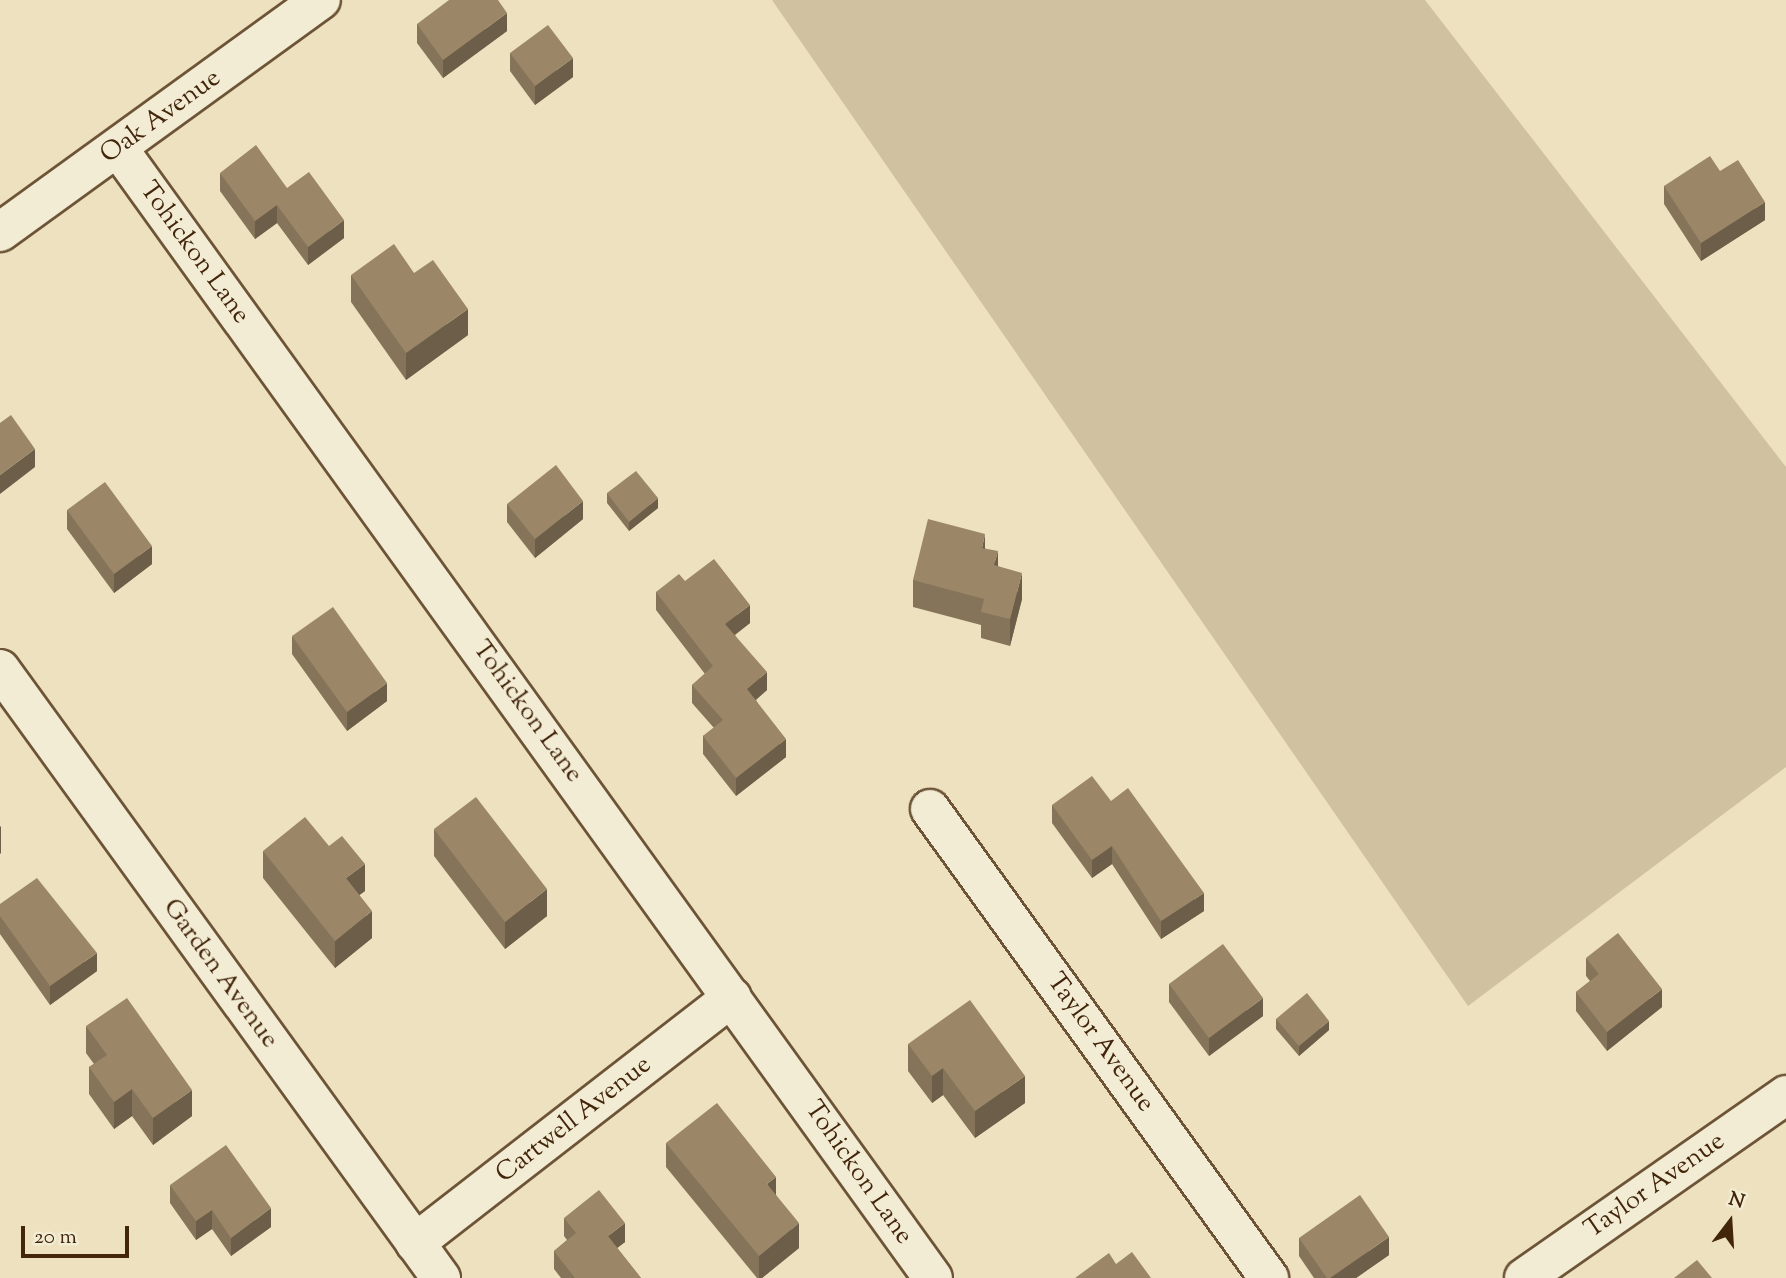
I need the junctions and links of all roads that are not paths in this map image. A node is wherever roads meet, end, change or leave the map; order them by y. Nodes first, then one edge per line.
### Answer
1 (321, 0) edge
2 (118, 148) junction
3 (0, 232) edge
4 (0, 669) edge
5 (930, 809) dead end
6 (732, 997) junction
7 (1786, 1095) edge
8 (415, 1242) junction
9 (441, 1278) edge
10 (933, 1278) edge
11 (1269, 1278) edge
12 (1524, 1278) edge

1 - 2 street, Oak Avenue
2 - 3 street, Oak Avenue
2 - 6 street, Tohickon Lane
4 - 8 street, Garden Avenue
5 - 11 street, Taylor Avenue
6 - 8 street, Cartwell Avenue
6 - 10 street, Tohickon Lane
7 - 12 street, Taylor Avenue
8 - 9 street, Garden Avenue

